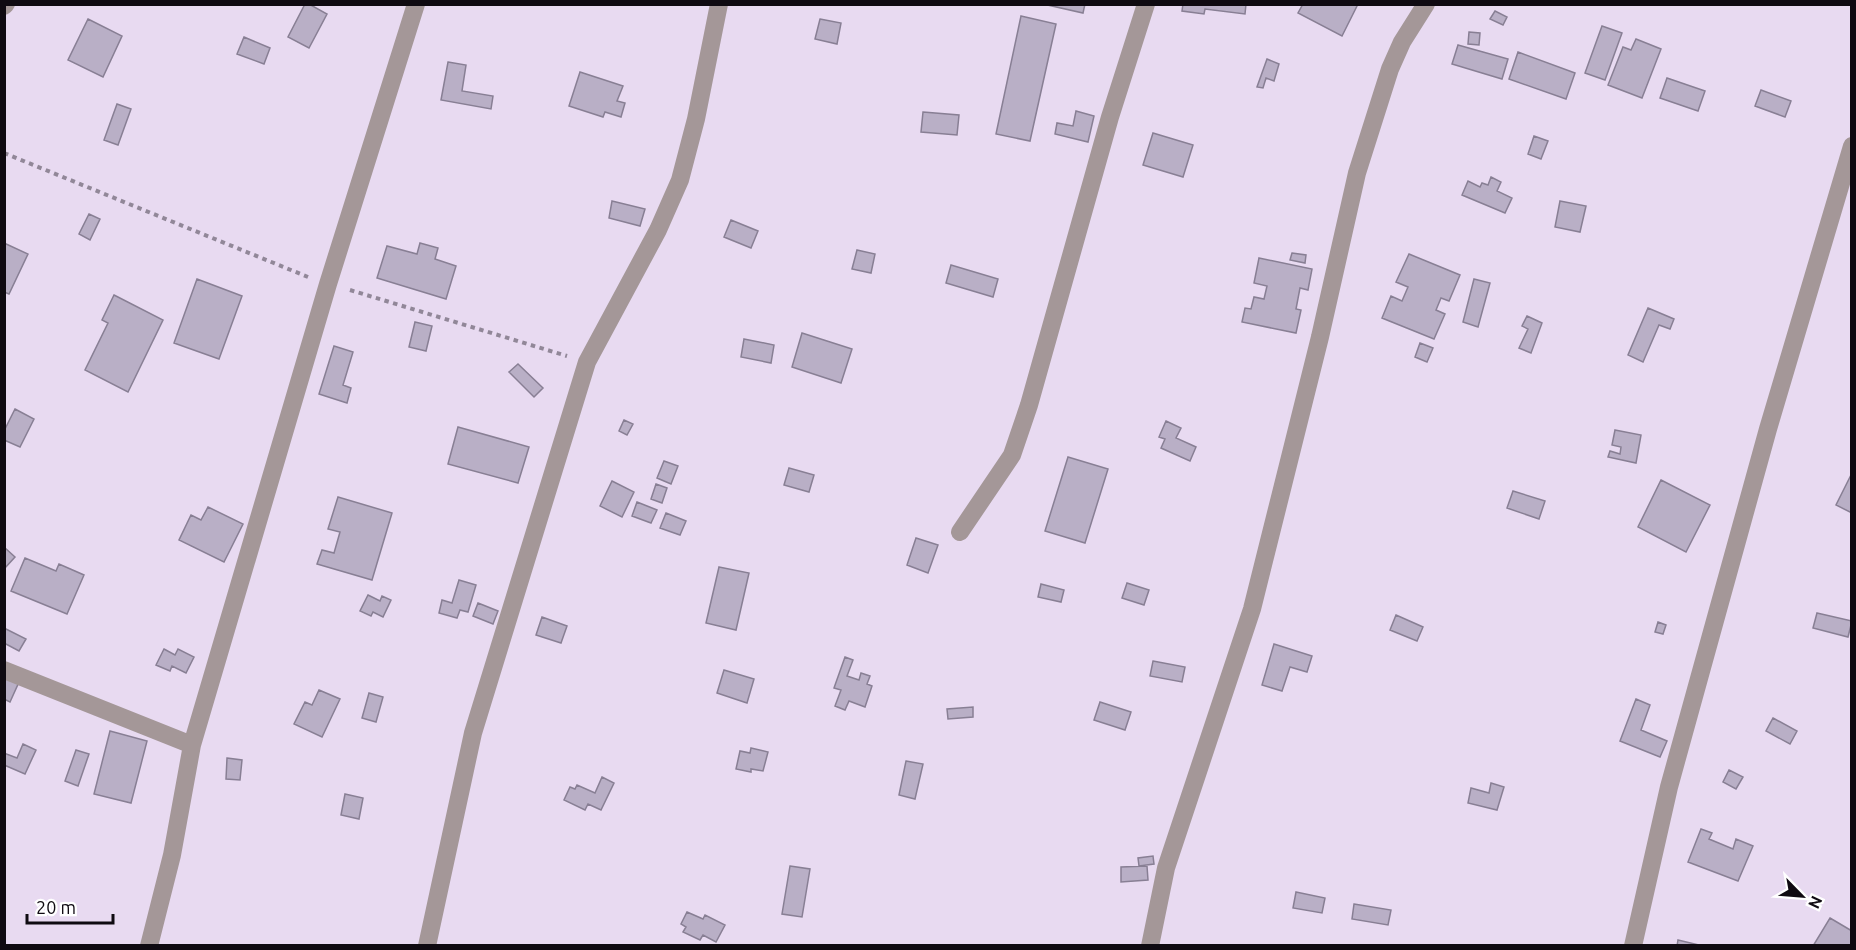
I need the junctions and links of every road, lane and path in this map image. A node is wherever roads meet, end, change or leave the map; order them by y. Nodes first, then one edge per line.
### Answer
1 (416, 4) edge
2 (719, 4) edge
3 (1146, 4) edge
4 (1426, 4) edge
5 (1851, 146) edge
6 (4, 153) edge
7 (328, 284) junction
8 (587, 362) junction
9 (960, 532) dead end
10 (4, 670) edge
11 (192, 745) junction
12 (149, 945) edge
13 (427, 945) edge
14 (1150, 945) edge
15 (1633, 945) edge

1 - 7 street
2 - 8 street
3 - 9 street
4 - 14 street
5 - 15 street
6 - 7 path
7 - 8 path
7 - 11 street
8 - 13 street
10 - 11 street
11 - 12 street

